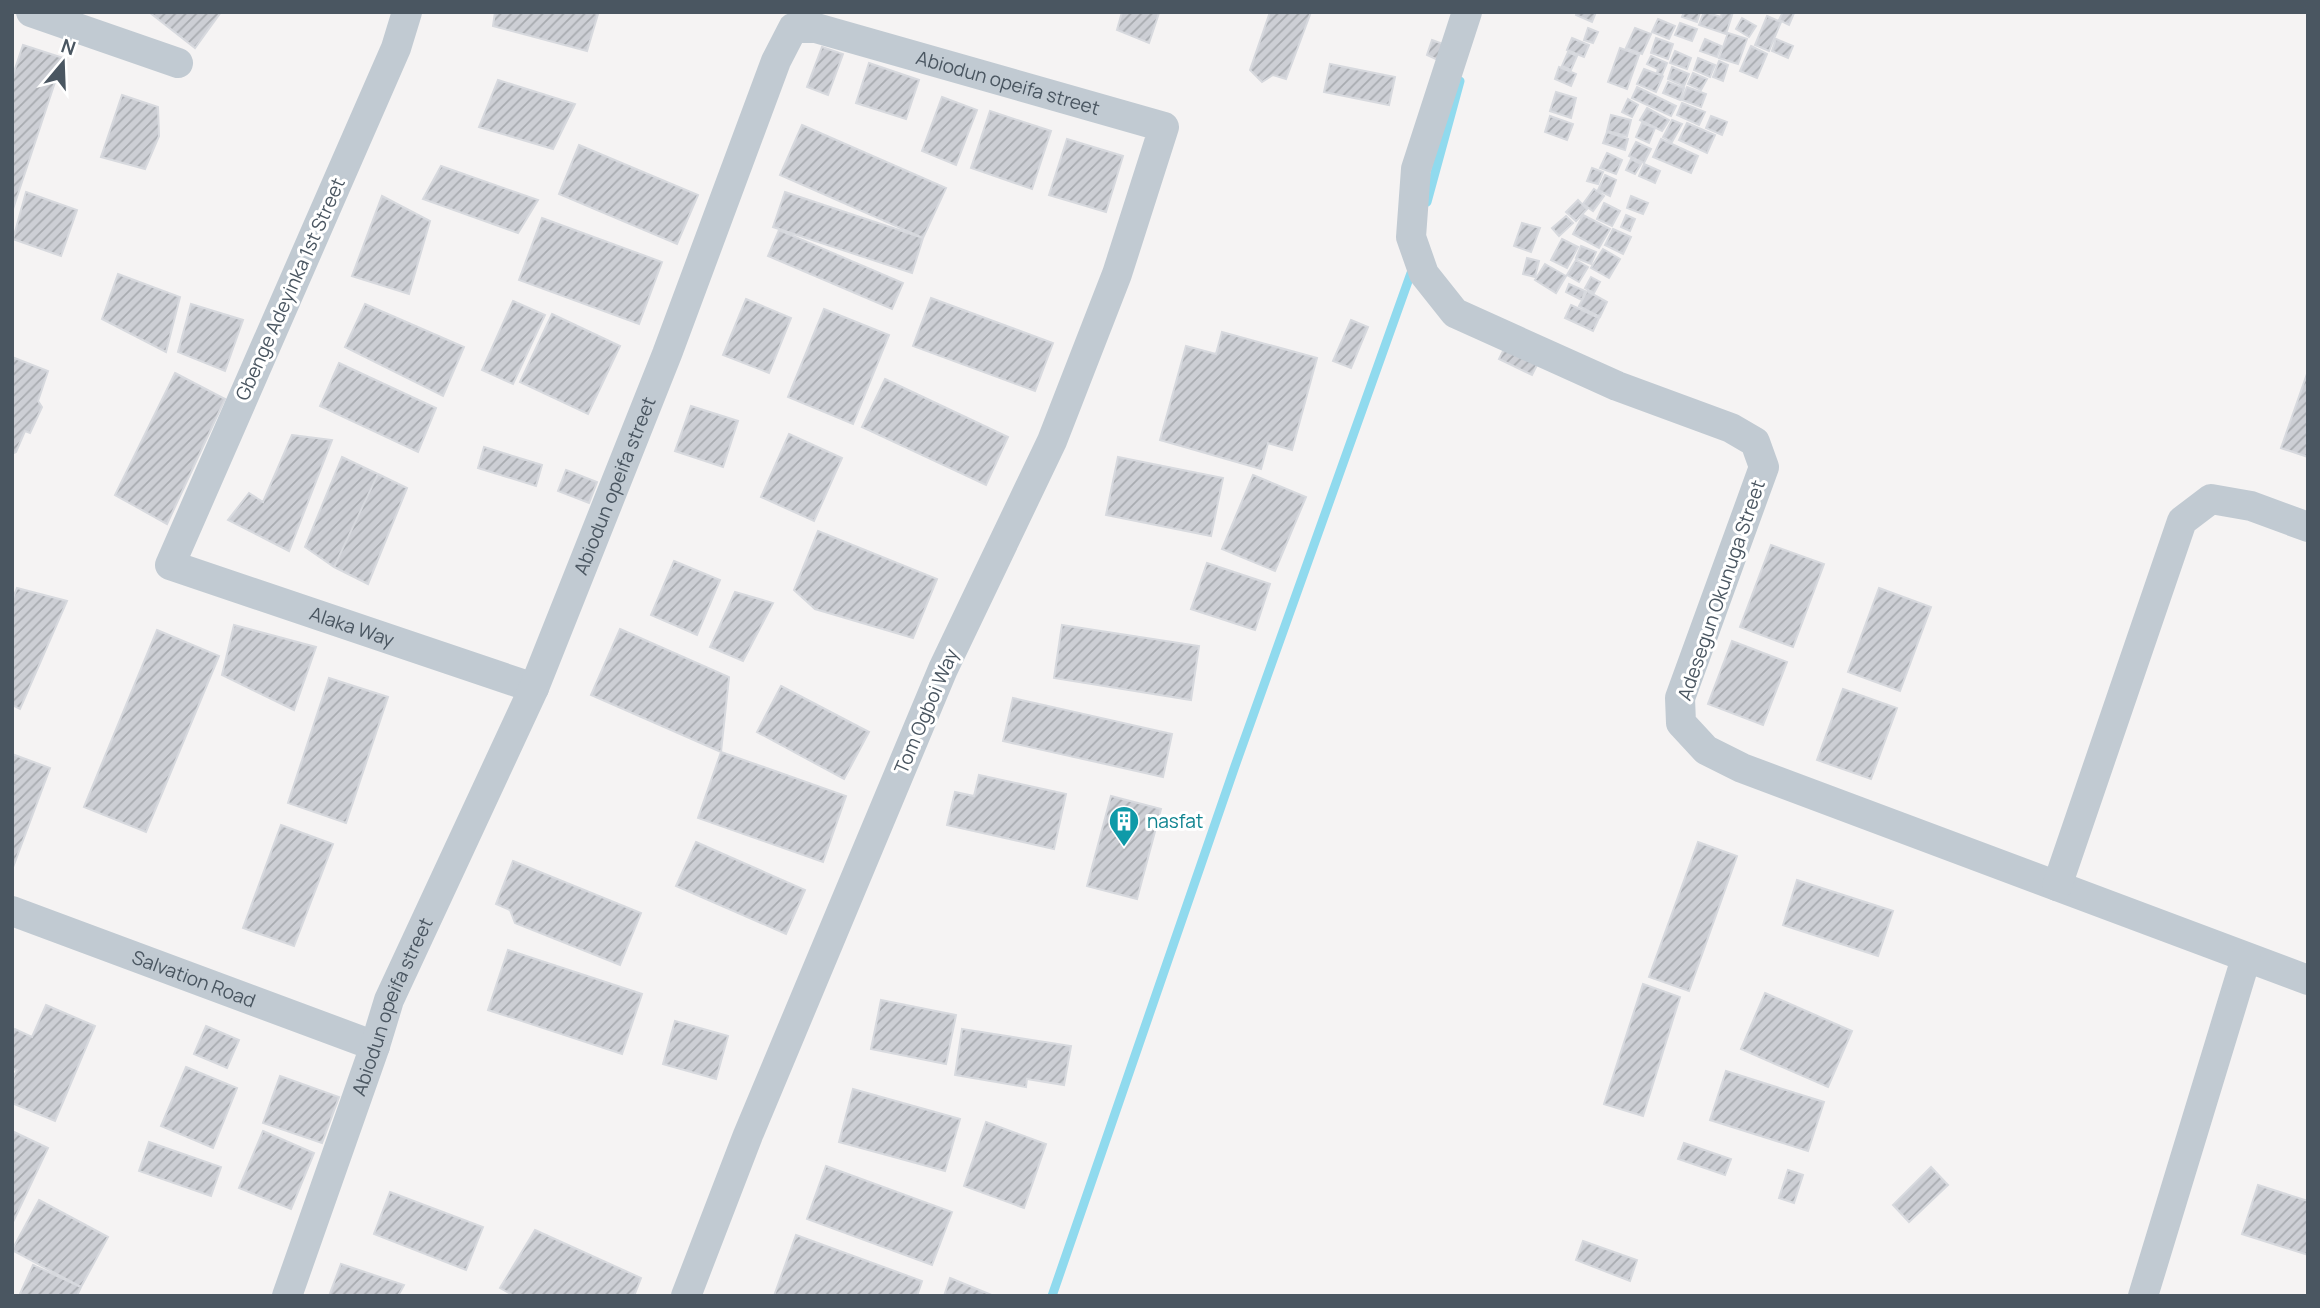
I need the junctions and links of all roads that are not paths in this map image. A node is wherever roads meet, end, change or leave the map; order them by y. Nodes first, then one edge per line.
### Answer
1 (31, 12) edge
2 (407, 12) edge
3 (1467, 12) edge
4 (178, 63) dead end
5 (1164, 127) joint
6 (2308, 527) edge
7 (170, 565) joint
8 (534, 688) junction
9 (2057, 886) junction
10 (12, 911) edge
11 (2246, 958) junction
12 (2308, 980) edge
13 (375, 1046) junction
14 (287, 1296) edge
15 (686, 1296) edge
16 (2143, 1296) edge

1 - 4 street
2 - 7 street, Gbenge Adeyinka 1st Street
3 - 9 street, Adesegun Okunuga Street
5 - 8 street, Abiodun opeifa street
5 - 15 street, Tom Ogboi Way
6 - 9 street
7 - 8 street, Alaka Way
8 - 13 street, Abiodun opeifa street
9 - 11 street, Adesegun Okunuga Street
10 - 13 street, Salvation Road
11 - 12 street, Adesegun Okunuga Street
11 - 16 street
13 - 14 street, Abiodun opeifa street

